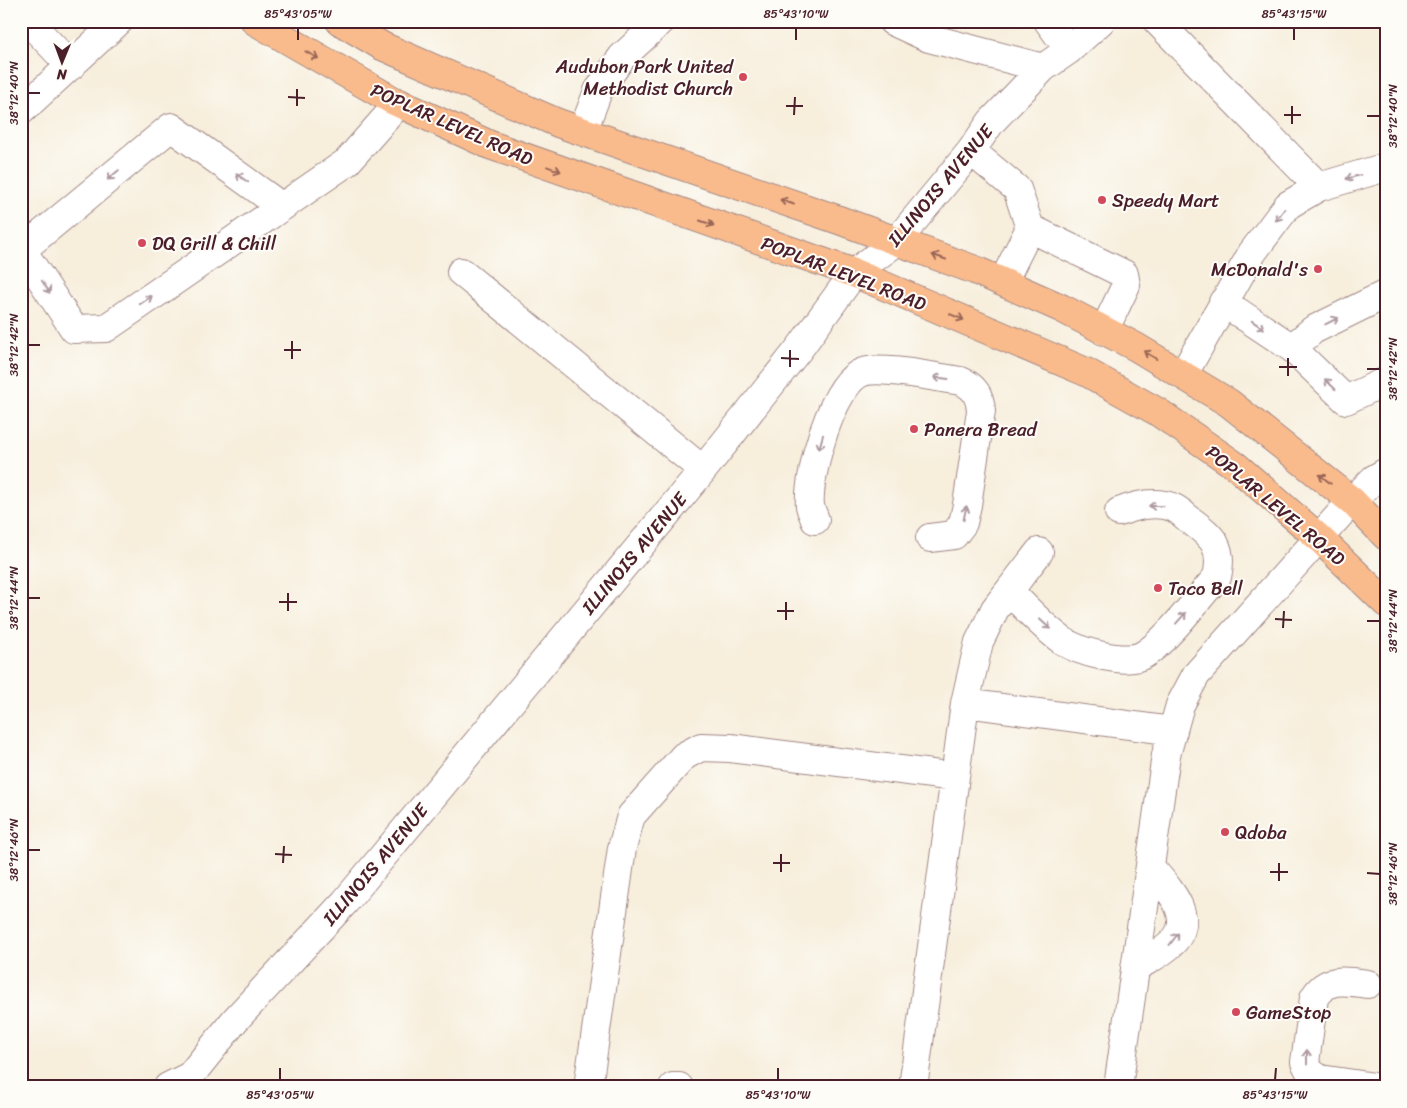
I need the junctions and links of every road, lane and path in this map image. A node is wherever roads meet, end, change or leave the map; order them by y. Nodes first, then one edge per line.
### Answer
1 (28, 21) edge
2 (118, 21) edge
3 (255, 21) edge
4 (340, 21) edge
5 (661, 21) edge
6 (892, 21) edge
7 (1048, 21) edge
8 (1101, 21) edge
9 (1157, 21) edge
10 (1069, 50) junction
11 (70, 66) junction
12 (1043, 68) junction
13 (399, 103) junction
14 (21, 111) edge
15 (584, 132) junction
16 (971, 151) junction
17 (1386, 168) edge
18 (1319, 187) junction
19 (282, 207) junction
20 (1030, 228) junction
21 (896, 242) junction
22 (461, 272) dead end
23 (854, 274) junction
24 (1003, 282) junction
25 (1386, 294) edge
26 (1223, 302) junction
27 (1104, 331) junction
28 (1292, 348) junction
29 (1183, 375) junction
30 (1386, 381) edge
31 (703, 470) junction
32 (1386, 472) edge
33 (1352, 501) junction
34 (1119, 512) dead end
35 (815, 520) dead end
36 (1386, 536) edge
37 (930, 538) dead end
38 (1319, 538) junction
39 (1039, 552) dead end
40 (1008, 592) junction
41 (1386, 603) edge
42 (965, 702) junction
43 (1173, 731) junction
44 (955, 777) junction
45 (1150, 868) junction
46 (1135, 968) junction
47 (1368, 984) dead end
48 (186, 1083) edge
49 (1123, 1086) edge
50 (588, 1087) edge
51 (673, 1087) edge
52 (679, 1087) edge
53 (913, 1087) edge
54 (1376, 1087) edge

1 - 11 street
2 - 11 street
3 -> 13 main road, POPLAR LEVEL ROAD
4 - 15 main road
5 - 15 street
6 - 12 street
7 - 10 street
8 - 10 street, ILLINOIS AVENUE
9 - 18 street
10 - 12 street, ILLINOIS AVENUE
11 - 14 street
12 - 16 street, ILLINOIS AVENUE
13 - 19 street
13 -> 23 main road, POPLAR LEVEL ROAD
21 -> 15 main road
16 - 20 street
16 - 21 street, ILLINOIS AVENUE
17 -> 18 street
18 -> 26 street
19 -> 19 street
20 - 24 street
20 - 27 street
21 - 23 street, ILLINOIS AVENUE
24 -> 21 main road
22 - 31 street
23 - 31 street, ILLINOIS AVENUE
23 -> 38 main road, POPLAR LEVEL ROAD
24 - 27 main road
28 -> 25 street
26 -> 28 street
26 - 29 street
29 -> 27 main road
30 -> 28 street
33 -> 29 main road
31 - 48 street, ILLINOIS AVENUE
32 - 33 street
33 - 36 main road
33 - 38 street
40 -> 34 street
37 -> 35 street
38 - 41 main road, POPLAR LEVEL ROAD
38 - 43 street
39 - 40 street
40 - 42 street
42 - 43 street
42 - 44 street
43 - 45 street
44 - 50 street
44 - 53 street
45 - 46 street
46 -> 45 street
46 - 49 street
54 -> 47 street
51 - 52 street

